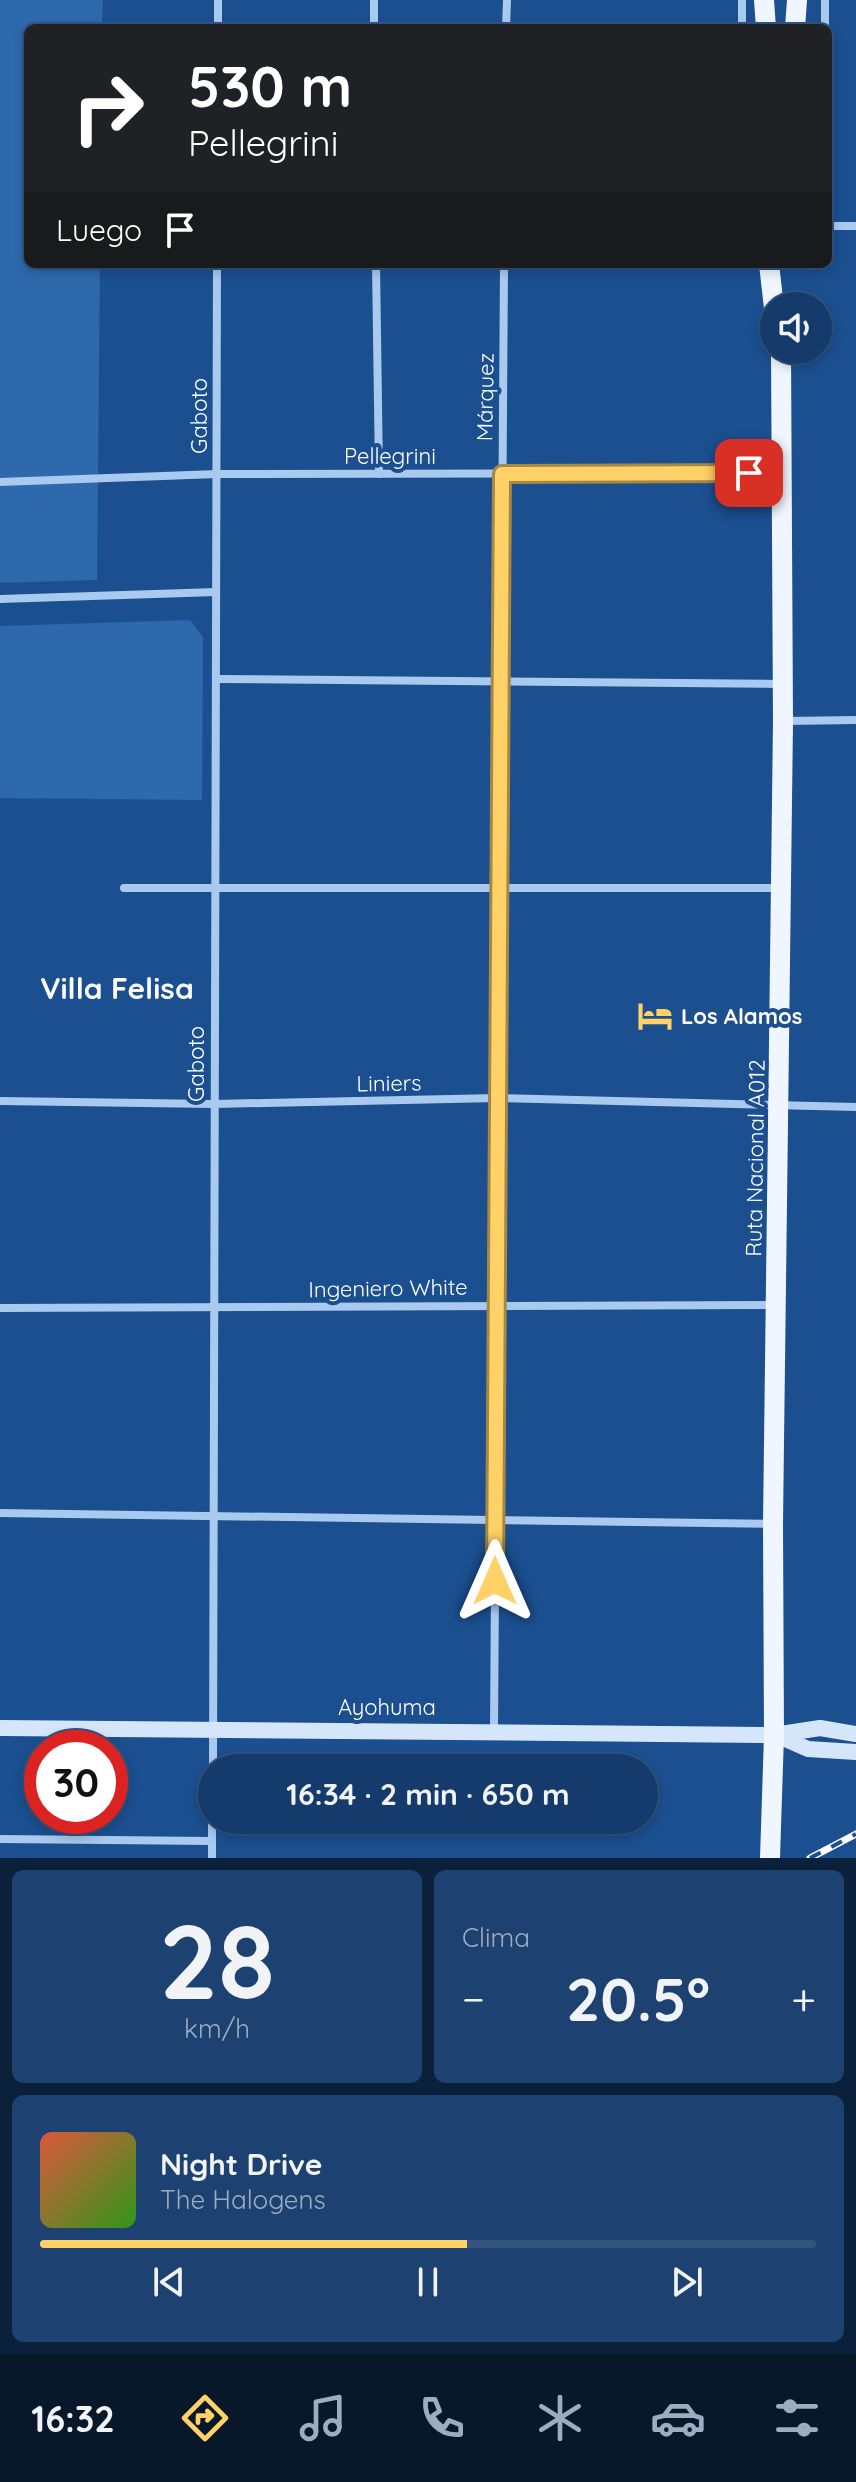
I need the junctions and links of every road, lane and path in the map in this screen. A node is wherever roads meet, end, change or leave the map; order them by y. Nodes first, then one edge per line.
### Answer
1 (218, 0) edge
2 (374, 0) edge
3 (507, 0) edge
4 (742, 0) edge
5 (764, 0) edge
6 (775, 0) edge
7 (797, 0) edge
8 (825, 0) edge
9 (218, 24) edge
10 (374, 24) edge
11 (506, 24) edge
12 (742, 24) edge
13 (766, 24) edge
14 (773, 24) edge
15 (795, 24) edge
16 (825, 24) edge
17 (832, 226) edge
18 (856, 226) edge
19 (217, 268) edge
20 (376, 268) edge
21 (504, 268) edge
22 (769, 268) edge
23 (783, 268) edge
24 (772, 292) edge
25 (782, 292) edge
26 (780, 364) edge
27 (780, 473) junction
28 (217, 474) junction
29 (379, 474) junction
30 (502, 474) junction
31 (0, 482) edge
32 (216, 592) junction
33 (0, 599) edge
34 (216, 679) junction
35 (501, 681) junction
36 (783, 684) junction
37 (856, 720) edge
38 (783, 721) junction
39 (124, 888) dead end
40 (215, 888) junction
41 (499, 888) junction
42 (782, 888) junction
43 (497, 1098) junction
44 (0, 1101) edge
45 (214, 1104) junction
46 (779, 1106) junction
47 (856, 1107) edge
48 (496, 1304) junction
49 (777, 1305) junction
50 (0, 1308) edge
51 (214, 1309) junction
52 (0, 1513) edge
53 (213, 1514) junction
54 (495, 1522) junction
55 (773, 1524) junction
56 (0, 1728) edge
57 (214, 1729) junction
58 (494, 1730) junction
59 (856, 1734) edge
60 (774, 1735) junction
61 (856, 1752) edge
62 (213, 1754) edge
63 (212, 1834) edge
64 (0, 1839) edge
65 (212, 1841) junction
66 (212, 1858) edge
67 (770, 1858) edge

1 - 9 street
2 - 10 street
3 - 11 street
4 - 12 street
5 - 13 main road
6 - 14 main road
7 - 15 main road
8 - 16 street
17 - 18 street
19 - 28 street, Gaboto
20 - 29 street
21 - 30 street, Márquez
22 - 24 main road
23 - 25 main road
26 - 27 main road, Ruta Nacional A012
27 - 30 street, Pellegrini
27 - 36 main road, Ruta Nacional A012
28 - 29 street, Pellegrini
28 - 31 street, Pellegrini
28 - 32 street, Gaboto
29 - 30 street, Pellegrini
30 - 35 street, Márquez
32 - 33 street
32 - 34 street, Gaboto
34 - 35 street
34 - 40 street, Gaboto
35 - 36 street
35 - 41 street, Márquez
36 - 38 main road, Ruta Nacional A012
37 - 38 street
38 - 42 main road, Ruta Nacional A012
39 - 40 street
40 - 41 street
40 - 45 street, Gaboto
41 - 42 street
41 - 43 street, Márquez
42 - 46 main road, Ruta Nacional A012
43 - 45 street, Liniers
43 - 46 street, Liniers
43 - 48 street, Márquez
44 - 45 street, Liniers
45 - 51 street, Gaboto
46 - 47 street, Liniers
46 - 49 main road, Ruta Nacional A012
48 - 49 street, Ingeniero White
48 - 51 street, Ingeniero White
48 - 54 street, Márquez
49 - 55 main road, Ruta Nacional A012
50 - 51 street, Ingeniero White
51 - 53 street, Gaboto
52 - 53 street
53 - 54 street
53 - 57 street, Gaboto
54 - 55 street
54 - 58 street, Márquez
55 - 60 main road, Ruta Nacional A012
56 - 57 street, Ayohuma
57 - 58 street, Ayohuma
57 - 62 street, Gaboto
58 - 60 street, Ayohuma
59 - 60 street
60 - 61 street
60 - 67 main road, Ruta Nacional A012
63 - 65 street
64 - 65 street
65 - 66 street

